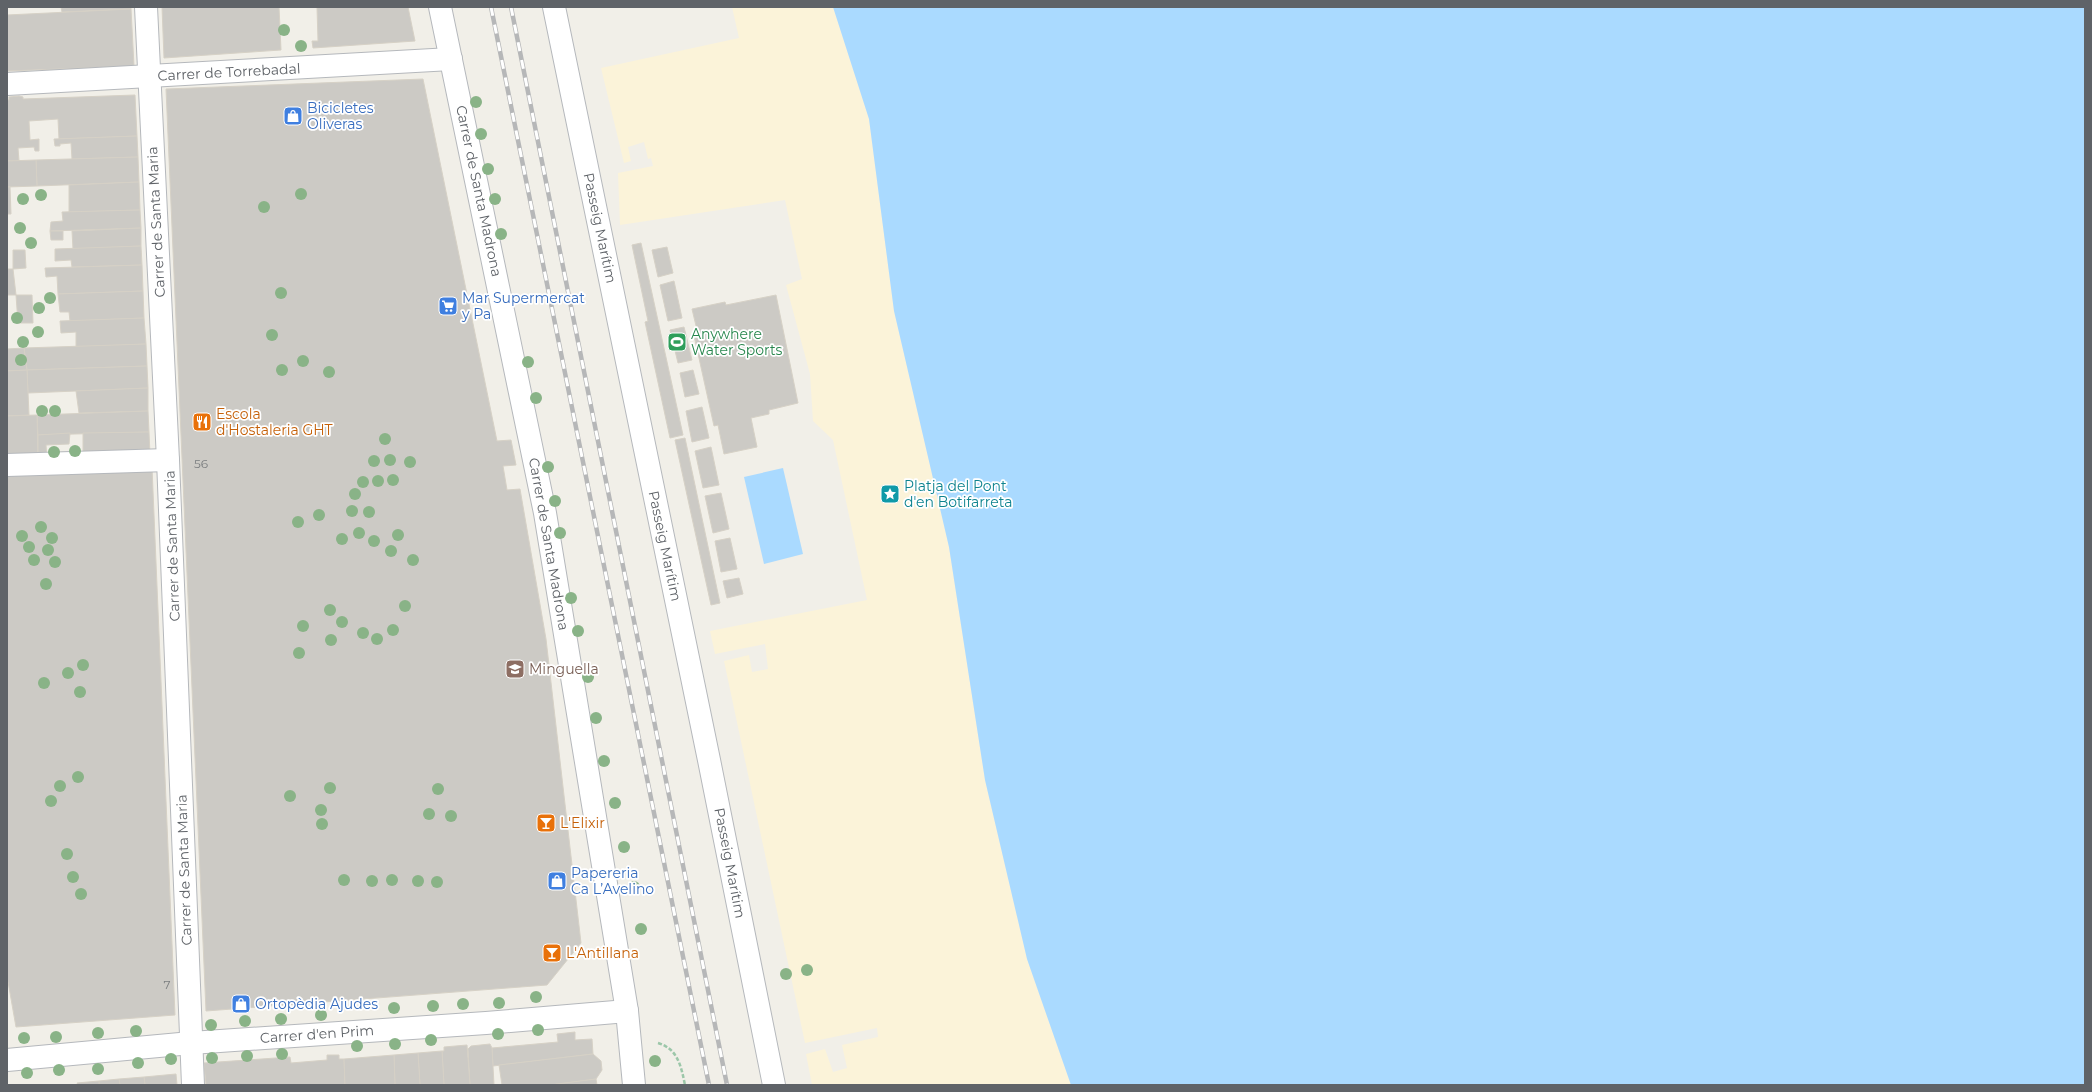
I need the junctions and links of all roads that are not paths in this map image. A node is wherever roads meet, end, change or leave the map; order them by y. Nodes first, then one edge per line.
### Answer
1 (146, 7) edge
2 (440, 7) edge
3 (554, 7) edge
4 (452, 59) junction
5 (149, 77) junction
6 (7, 84) edge
7 (168, 460) junction
8 (7, 465) edge
9 (627, 1011) junction
10 (191, 1043) junction
11 (7, 1060) edge
12 (193, 1085) edge
13 (634, 1085) edge
14 (774, 1085) edge

1 - 5 street, Carrer de Santa Maria
2 - 4 street, Carrer de Santa Madrona
3 - 14 street, Passeig Marítim
4 - 5 street, Carrer de Torrebadal
4 - 9 street, Carrer de Santa Madrona
5 - 6 street, Carrer de Torrebadal
5 - 7 street, Carrer de Santa Maria
7 - 8 street
7 - 10 street, Carrer de Santa Maria
9 - 10 street, Carrer d'en Prim
9 - 13 street, Carrer de Santa Madrona
10 - 11 street, Carrer d'en Prim
10 - 12 street, Carrer de Santa Maria

